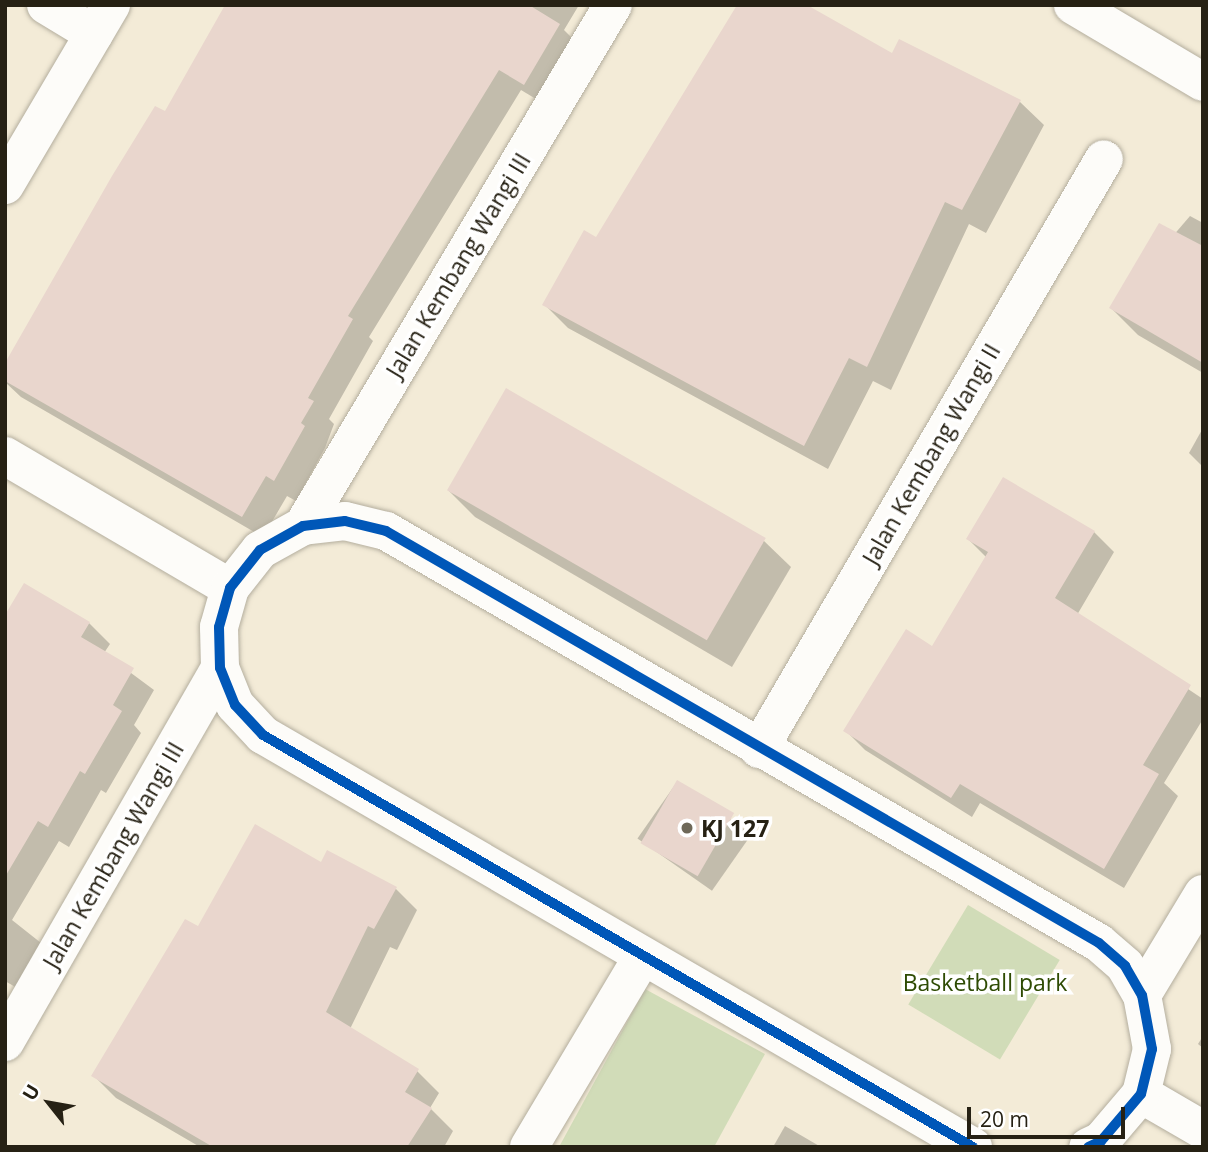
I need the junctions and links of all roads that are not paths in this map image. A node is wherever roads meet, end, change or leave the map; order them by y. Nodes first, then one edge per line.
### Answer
1 (46, 5) edge
2 (613, 5) edge
3 (1073, 5) edge
4 (103, 19) edge
5 (1203, 82) edge
6 (1104, 159) dead end
7 (5, 186) edge
8 (5, 456) edge
9 (303, 526) junction
10 (230, 588) junction
11 (220, 668) junction
12 (759, 749) junction
13 (1203, 894) edge
14 (643, 956) junction
15 (1142, 996) junction
16 (5, 1042) edge
17 (1141, 1094) junction
18 (1203, 1130) edge
19 (529, 1147) edge
20 (973, 1147) edge
21 (1088, 1147) edge

1 - 4 street
2 - 9 street, Jalan Kembang Wangi III
3 - 5 street
4 - 7 street
6 - 12 street, Jalan Kembang Wangi II
8 - 10 street
9 - 10 street
9 - 12 street
10 - 11 street
11 - 14 street
11 - 16 street, Jalan Kembang Wangi III
12 - 15 street
13 - 15 street
14 - 19 street
14 - 20 street
15 - 17 street
17 - 18 street
17 - 21 street

